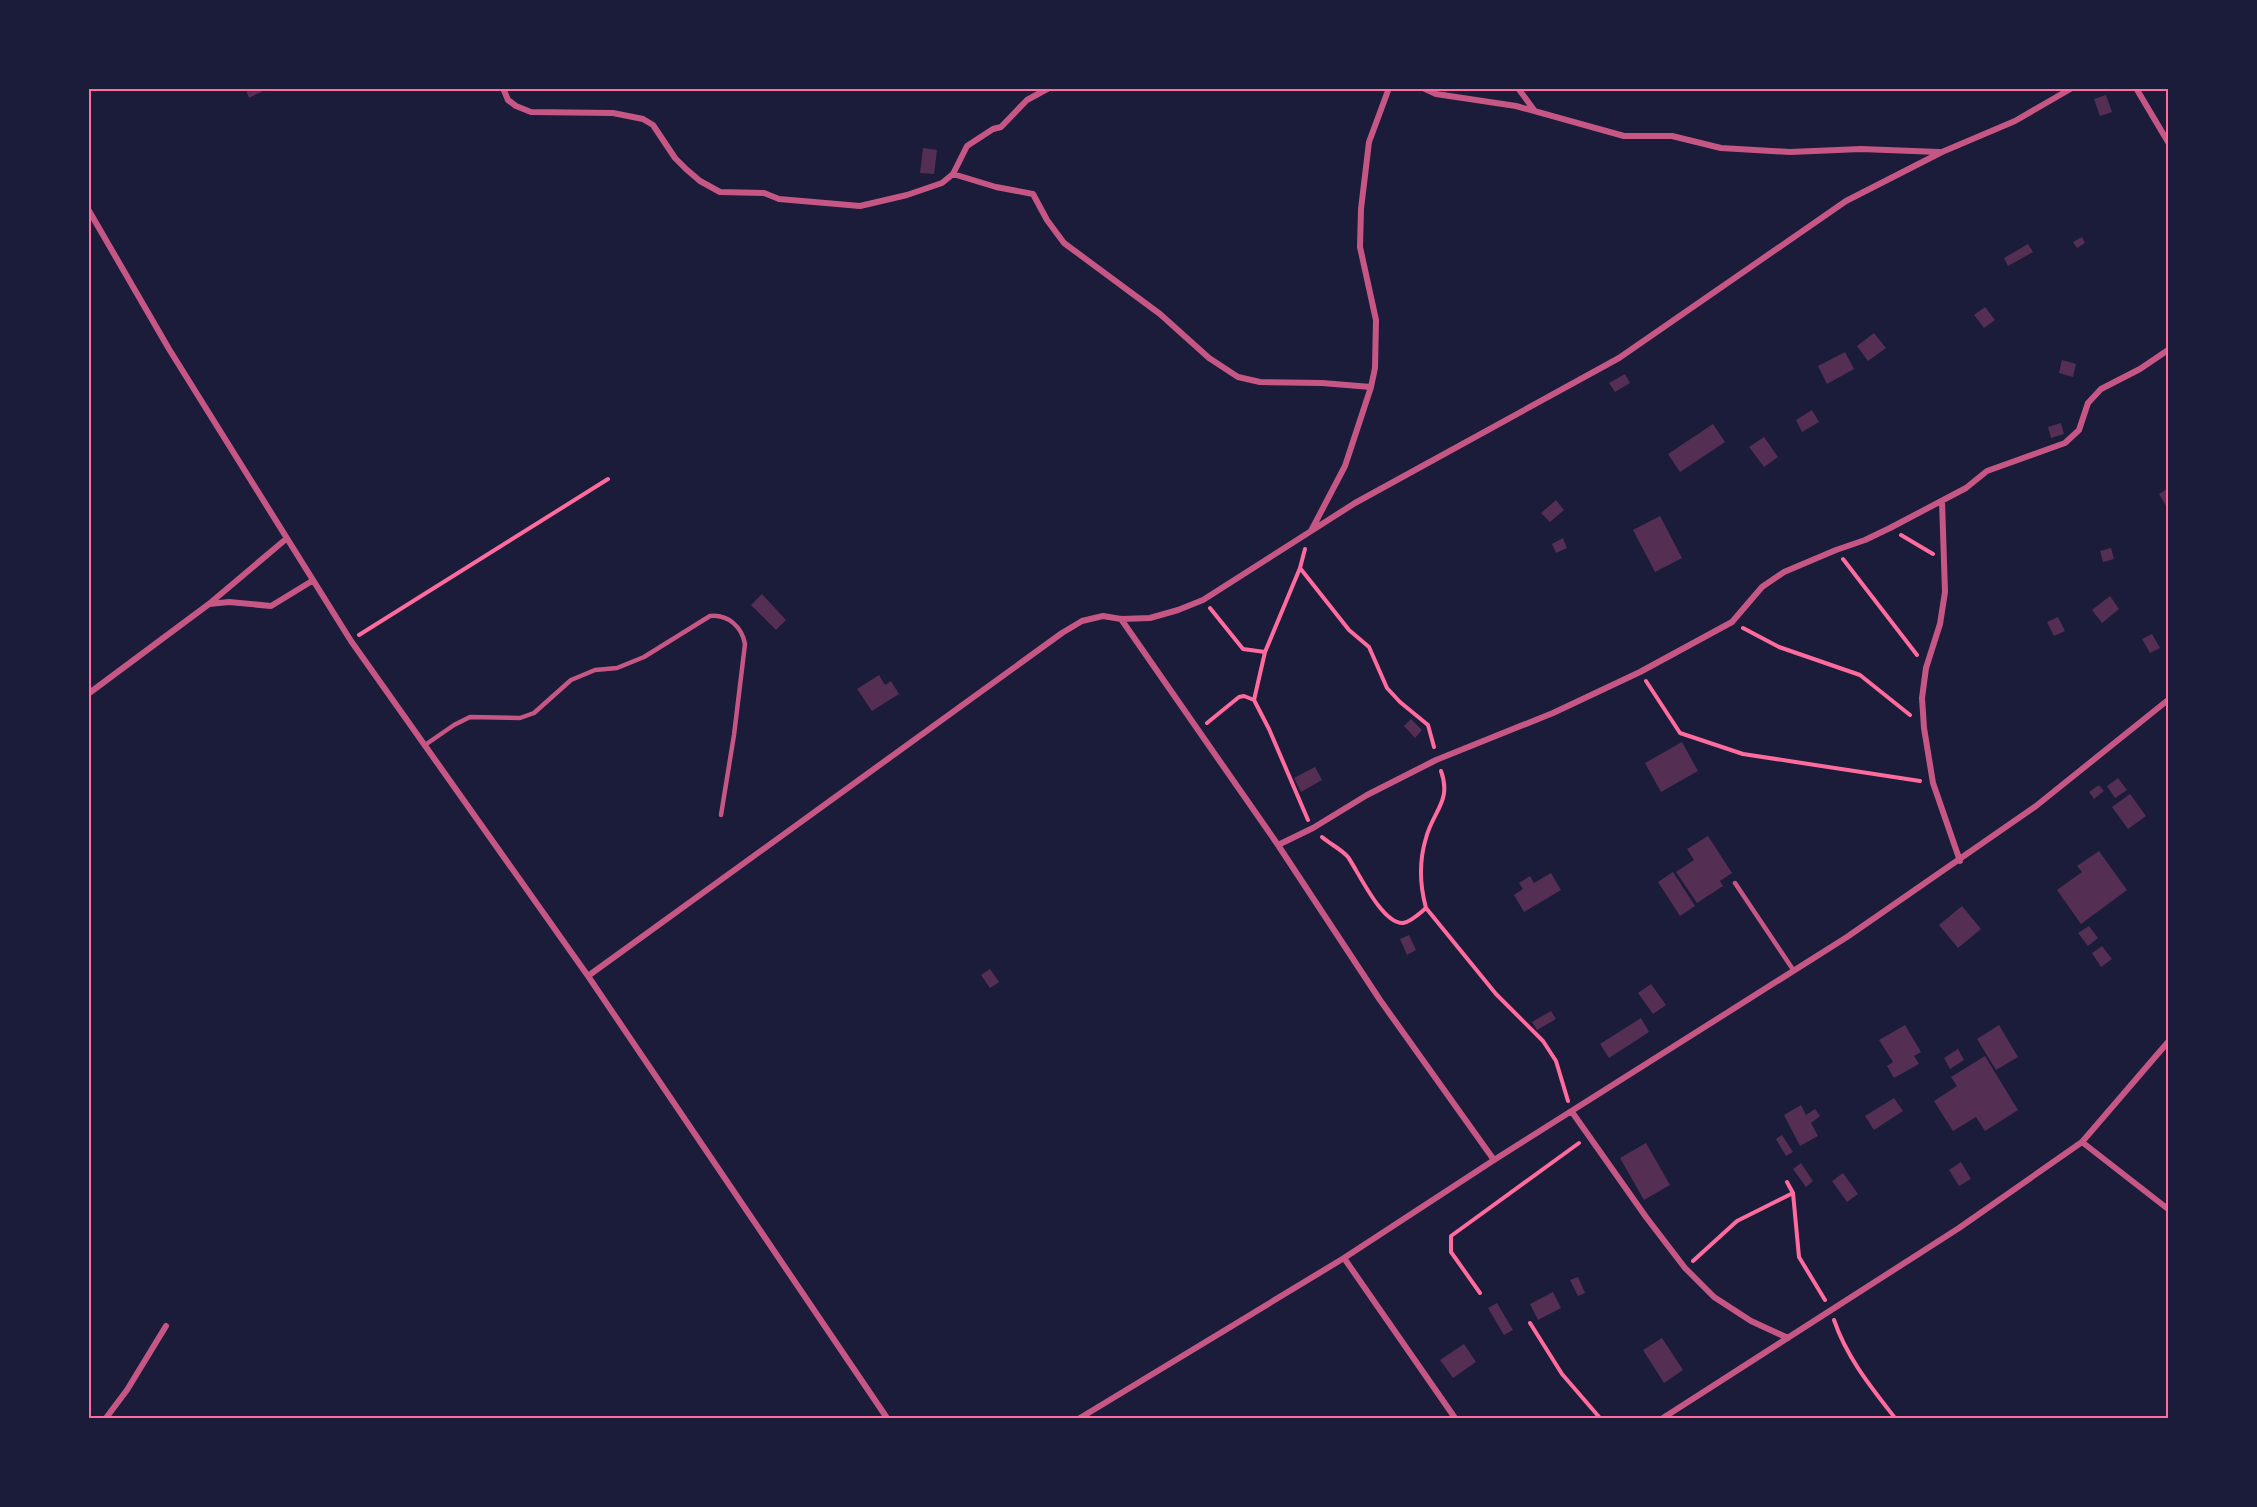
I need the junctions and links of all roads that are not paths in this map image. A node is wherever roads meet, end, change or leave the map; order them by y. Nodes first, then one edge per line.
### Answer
1 (503, 88) edge
2 (1049, 88) edge
3 (1389, 88) edge
4 (1423, 88) edge
5 (1518, 88) edge
6 (2072, 88) edge
7 (2136, 88) edge
8 (1535, 110) junction
9 (2169, 142) edge
10 (1942, 152) junction
11 (953, 174) junction
12 (88, 209) edge
13 (2169, 350) edge
14 (1371, 387) junction
15 (1942, 501) junction
16 (1310, 532) junction
17 (286, 539) junction
18 (312, 581) junction
19 (209, 604) junction
20 (1121, 619) junction
21 (88, 694) edge
22 (2169, 700) edge
23 (425, 746) junction
24 (721, 815) dead end
25 (1278, 845) junction
26 (1960, 861) junction
27 (1736, 883) dead end
28 (1794, 971) junction
29 (588, 976) junction
30 (2169, 1042) edge
31 (1572, 1112) junction
32 (2082, 1142) junction
33 (1494, 1160) junction
34 (2169, 1209) edge
35 (1344, 1258) junction
36 (166, 1326) dead end
37 (1788, 1338) junction
38 (106, 1419) edge
39 (887, 1419) edge
40 (1080, 1419) edge
41 (1455, 1419) edge
42 (1663, 1419) edge

1 - 11 street
2 - 11 street
3 - 14 street
4 - 8 street
5 - 8 street
6 - 10 street
7 - 9 street
8 - 10 street
10 - 16 street
11 - 14 street
12 - 17 street
13 - 15 street
14 - 16 street
15 - 25 street
15 - 26 street
16 - 20 street
17 - 18 street
17 - 19 street
18 - 19 street
18 - 23 street
19 - 21 street
20 - 25 street
20 - 29 street
22 - 26 street
23 - 24 lane
23 - 29 street
25 - 33 street
26 - 28 street
27 - 28 lane
28 - 31 street
29 - 39 street
30 - 32 street
31 - 33 street
31 - 37 street
32 - 34 street
32 - 37 street
33 - 35 street
35 - 40 street
35 - 41 street
36 - 38 street
37 - 42 street

